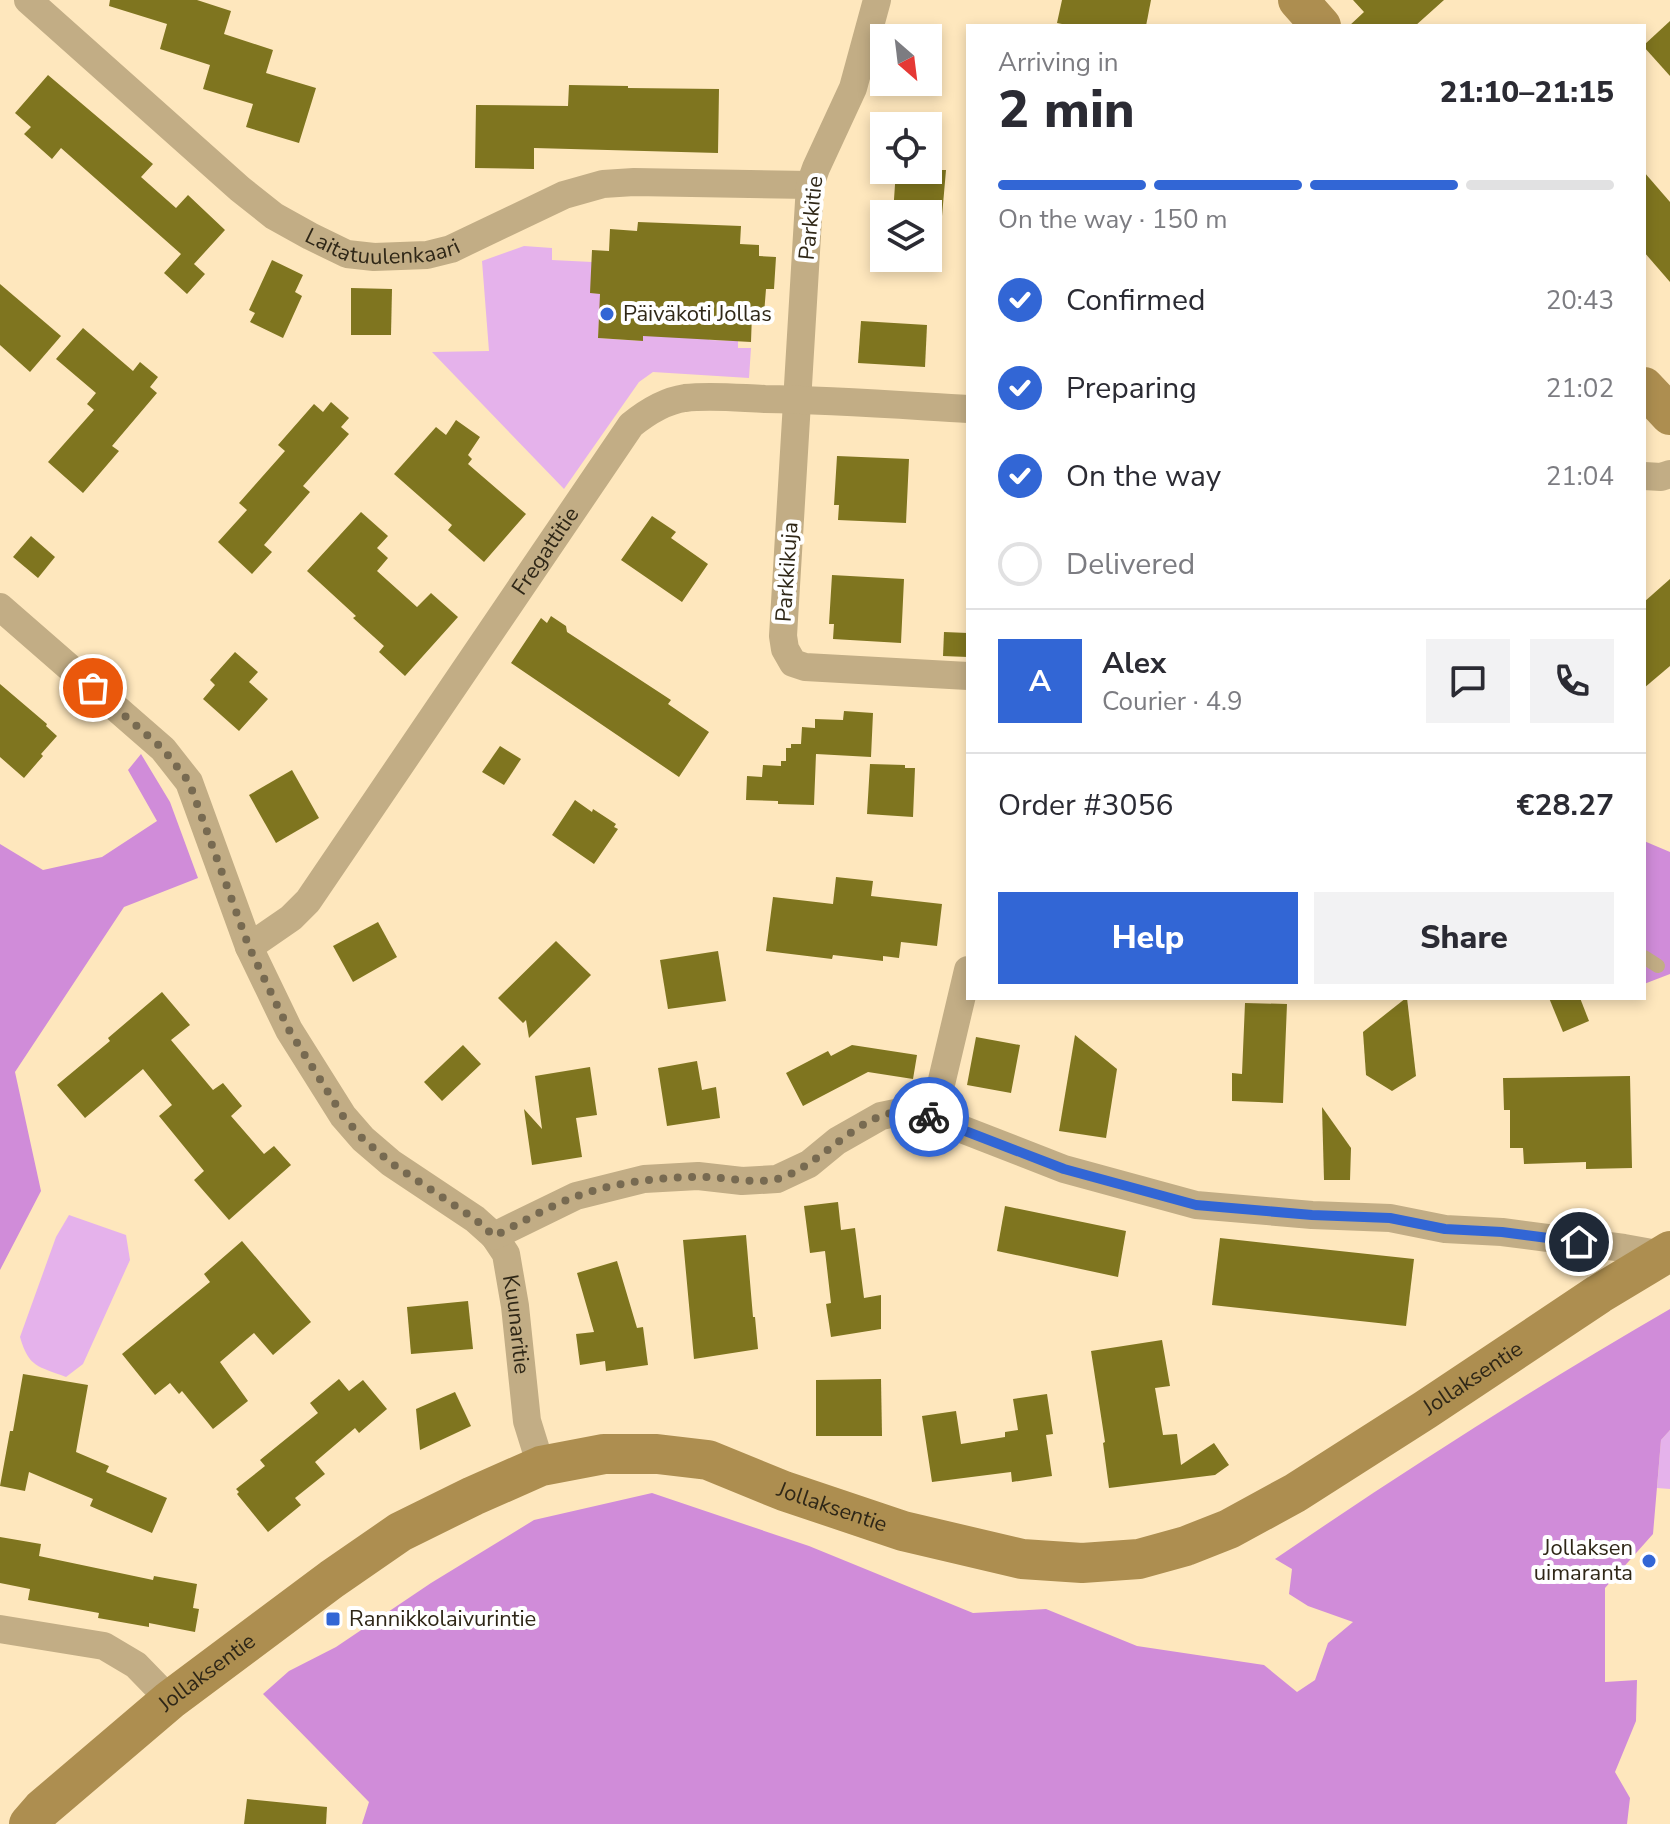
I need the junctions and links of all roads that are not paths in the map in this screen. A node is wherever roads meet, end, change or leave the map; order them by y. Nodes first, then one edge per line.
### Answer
1 (28, 0) edge
2 (877, 0) edge
3 (1298, 0) edge
4 (1319, 24) edge
5 (810, 185) junction
6 (1646, 389) edge
7 (798, 400) junction
8 (966, 409) edge
9 (1670, 415) edge
10 (1670, 474) edge
11 (1646, 476) edge
12 (0, 607) edge
13 (966, 676) edge
14 (249, 947) junction
15 (1646, 958) edge
16 (1658, 966) dead end
17 (966, 978) edge
18 (933, 1118) junction
19 (494, 1236) junction
20 (1666, 1253) edge
21 (541, 1466) junction
22 (0, 1629) edge
23 (170, 1700) junction
24 (29, 1824) edge

1 - 5 street, Laitatuulenkaari
2 - 5 street, Parkkitie
3 - 4 main road
5 - 7 street, Parkkitie
6 - 9 main road
7 - 8 street, Fregattitie
7 - 13 street, Parkkikuja
7 - 14 street, Fregattitie
10 - 11 street
12 - 14 street, Kuunaritie
14 - 19 street, Kuunaritie
15 - 16 lane
17 - 18 street
18 - 19 street
18 - 20 street
19 - 21 street, Kuunaritie
20 - 21 main road, Jollaksentie
21 - 23 main road, Jollaksentie
22 - 23 street
23 - 24 main road, Jollaksentie

